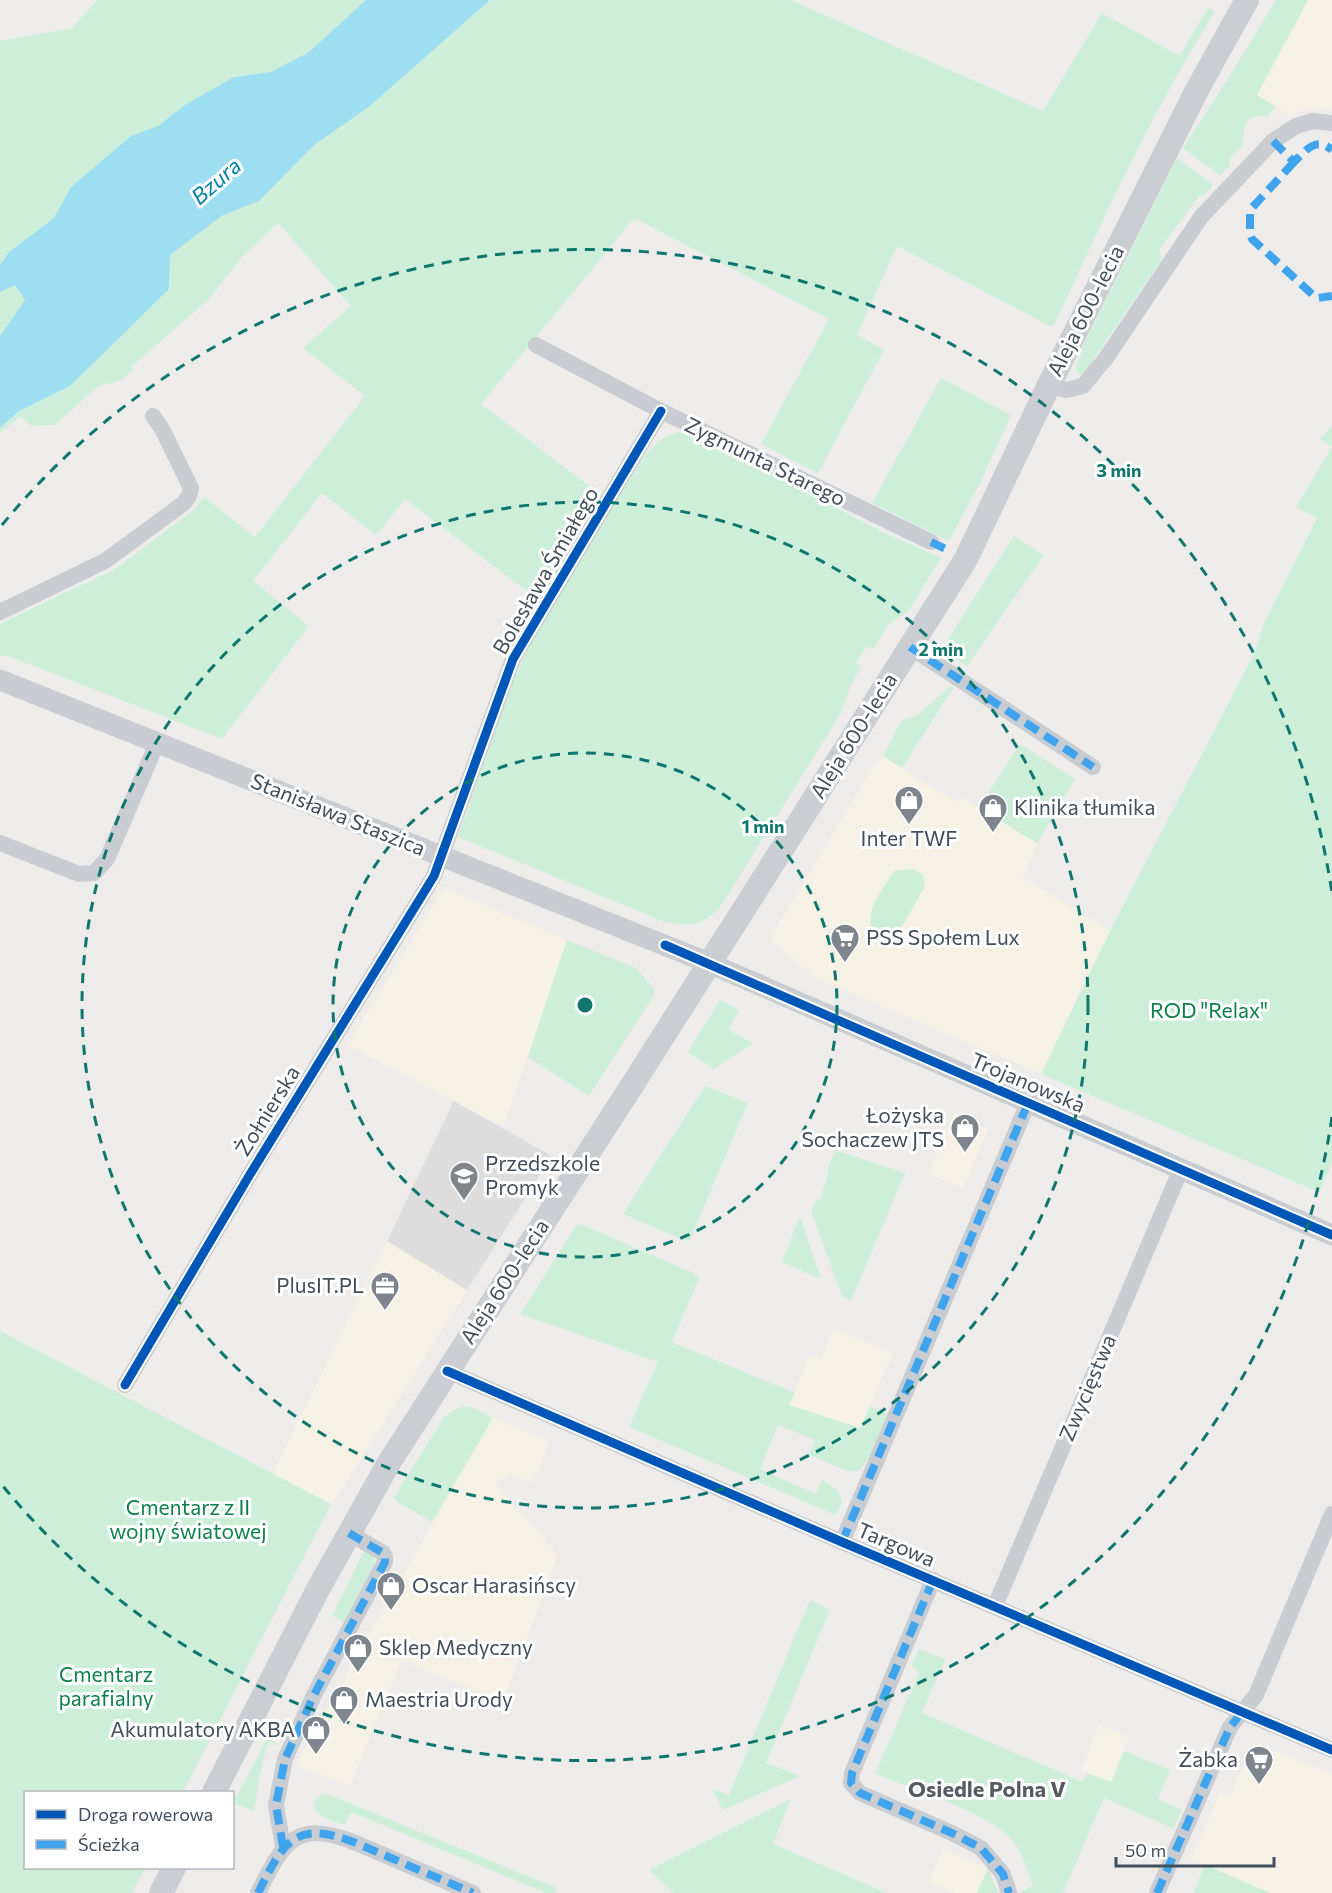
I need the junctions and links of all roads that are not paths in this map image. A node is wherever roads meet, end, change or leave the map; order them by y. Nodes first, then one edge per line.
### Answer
1 (1247, 0) edge
2 (1332, 123) edge
3 (536, 345) dead end
4 (1049, 385) junction
5 (661, 411) junction
6 (153, 416) dead end
7 (932, 542) dead end
8 (0, 612) edge
9 (910, 647) junction
10 (0, 680) edge
11 (157, 743) junction
12 (1093, 767) dead end
13 (0, 843) edge
14 (441, 857) junction
15 (709, 963) junction
16 (1028, 1102) junction
17 (1181, 1169) junction
18 (1332, 1234) edge
19 (447, 1371) junction
20 (125, 1384) dead end
21 (1332, 1514) edge
22 (349, 1533) junction
23 (842, 1542) junction
24 (933, 1580) junction
25 (995, 1606) junction
26 (1242, 1712) junction
27 (1332, 1750) edge
28 (215, 1791) edge
29 (283, 1847) junction
30 (173, 1869) edge
31 (161, 1893) edge
32 (258, 1893) edge
33 (473, 1893) edge
34 (1009, 1893) edge
35 (1157, 1893) edge

1 - 4 main road, Aleja 600-lecia
2 - 4 street
3 - 5 street, Zygmunta Starego
4 - 9 main road, Aleja 600-lecia
5 - 7 street, Zygmunta Starego
5 - 14 street, Bolesława Śmiałego
6 - 8 street
9 - 12 street
9 - 15 main road, Aleja 600-lecia
10 - 11 street, Stanisława Staszica
11 - 13 street
11 - 14 street, Stanisława Staszica
14 - 15 street, Stanisława Staszica
14 - 20 street, Żołnierska
15 - 16 street, Trojanowska
15 - 19 main road, Aleja 600-lecia
16 - 17 street, Trojanowska
16 - 23 street
17 - 18 street, Trojanowska
17 - 25 street, Zwycięstwa
19 - 22 main road, Aleja 600-lecia
19 - 23 street, Targowa
21 - 26 street
22 - 28 main road, Aleja 600-lecia
22 - 29 street
23 - 24 street, Targowa
24 - 25 street, Targowa
24 - 34 street
25 - 26 street, Targowa
26 - 27 street, Targowa
26 - 35 street
29 - 32 street
29 - 33 street
30 - 31 main road

